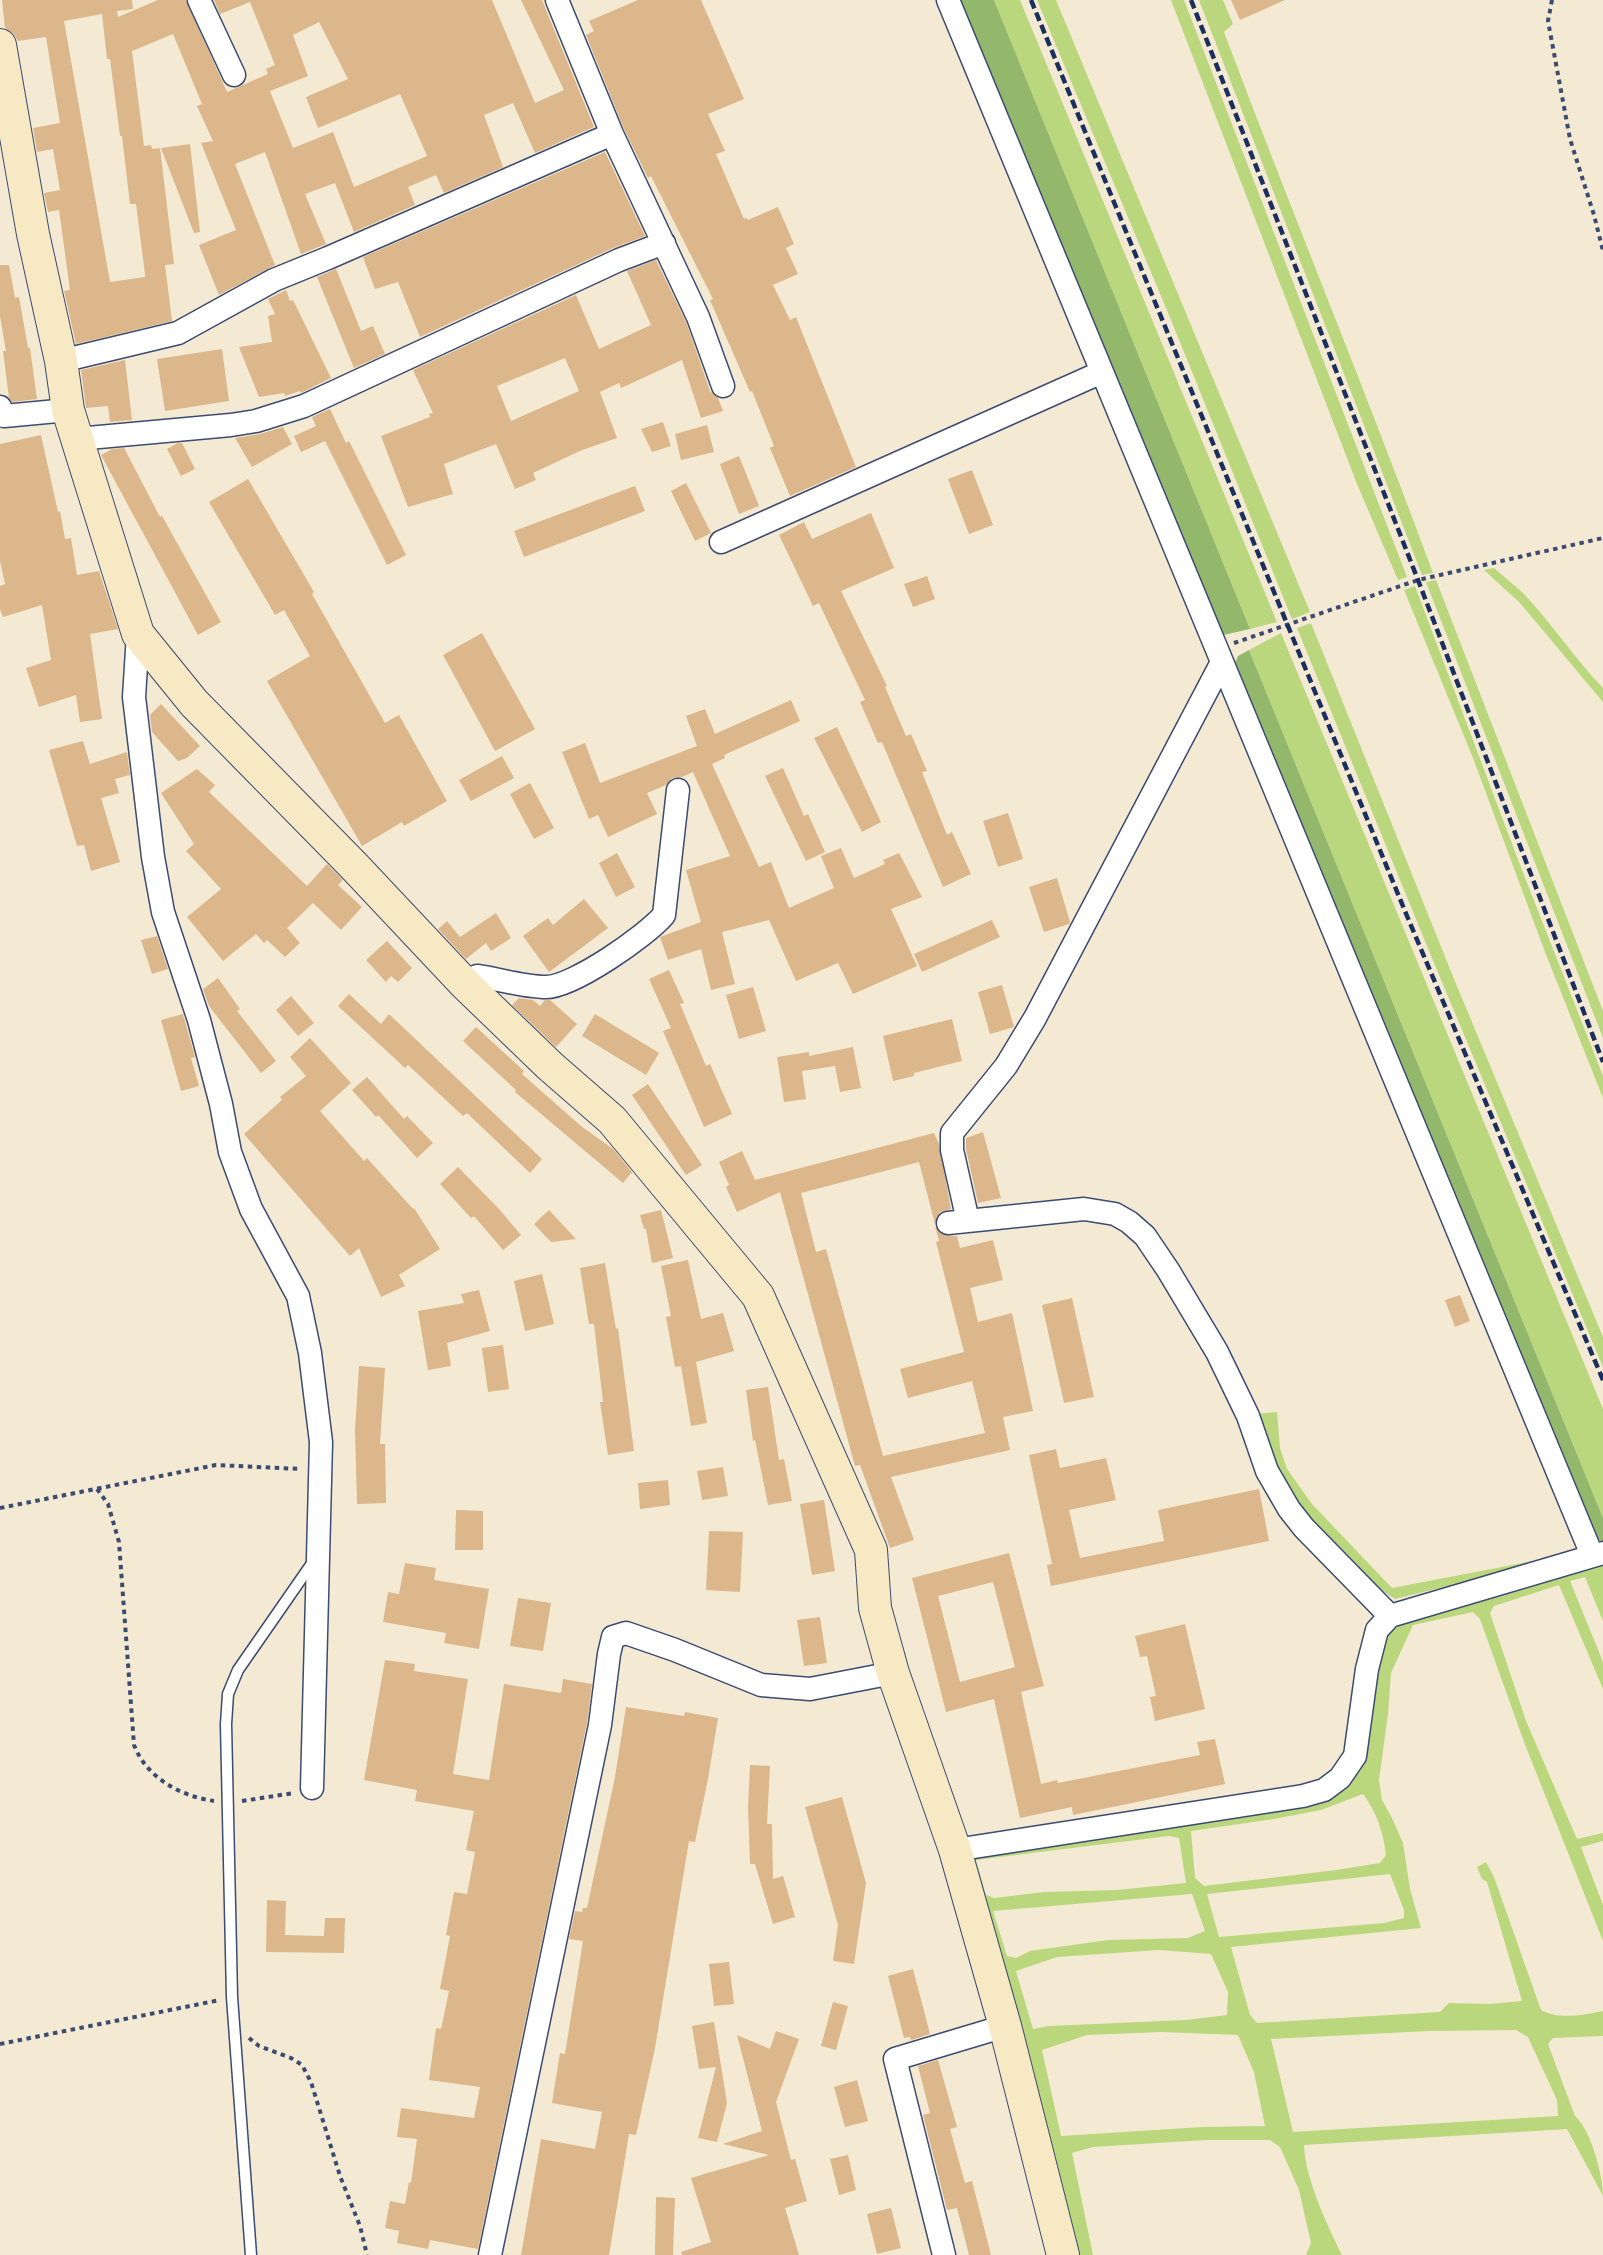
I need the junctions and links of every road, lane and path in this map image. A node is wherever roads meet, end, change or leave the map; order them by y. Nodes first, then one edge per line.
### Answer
1 (199, 0) edge
2 (557, 0) edge
3 (948, 0) edge
4 (1552, 0) edge
5 (0, 45) edge
6 (234, 75) dead end
7 (612, 134) junction
8 (663, 243) junction
9 (1603, 251) edge
10 (61, 361) junction
11 (1102, 372) junction
12 (723, 386) dead end
13 (0, 407) edge
14 (73, 425) junction
15 (1603, 538) edge
16 (721, 543) dead end
17 (138, 634) junction
18 (1219, 655) junction
19 (678, 790) dead end
20 (465, 984) junction
21 (321, 1471) junction
22 (97, 1489) junction
23 (0, 1508) edge
24 (1597, 1554) edge
25 (318, 1555) junction
26 (1390, 1616) junction
27 (892, 1673) junction
28 (312, 1788) joint
29 (227, 1803) junction
30 (955, 1850) junction
31 (232, 1997) junction
32 (234, 2019) junction
33 (1005, 2026) junction
34 (0, 2044) edge
35 (251, 2255) edge
36 (367, 2255) edge
37 (490, 2255) edge
38 (944, 2255) edge
39 (1063, 2255) edge

1 - 6 street
2 - 7 street
3 - 11 street
4 - 9 path
5 - 10 street
7 - 8 street
7 - 10 street
8 - 12 street
8 - 14 street
10 - 14 street
11 - 16 street
11 - 18 street
13 - 14 street
14 - 17 street
15 - 18 path
17 - 20 street
17 - 21 street
18 - 24 street
18 - 26 street
19 - 20 street
20 - 27 street
21 - 22 path
21 - 25 street
22 - 23 path
22 - 29 path
24 - 26 street
25 - 28 street
25 - 29 lane
26 - 30 street
27 - 30 street
27 - 37 street
28 - 29 path
29 - 31 lane
30 - 33 street
31 - 32 lane
31 - 34 path
32 - 35 lane
32 - 36 path
33 - 38 street
33 - 39 street

